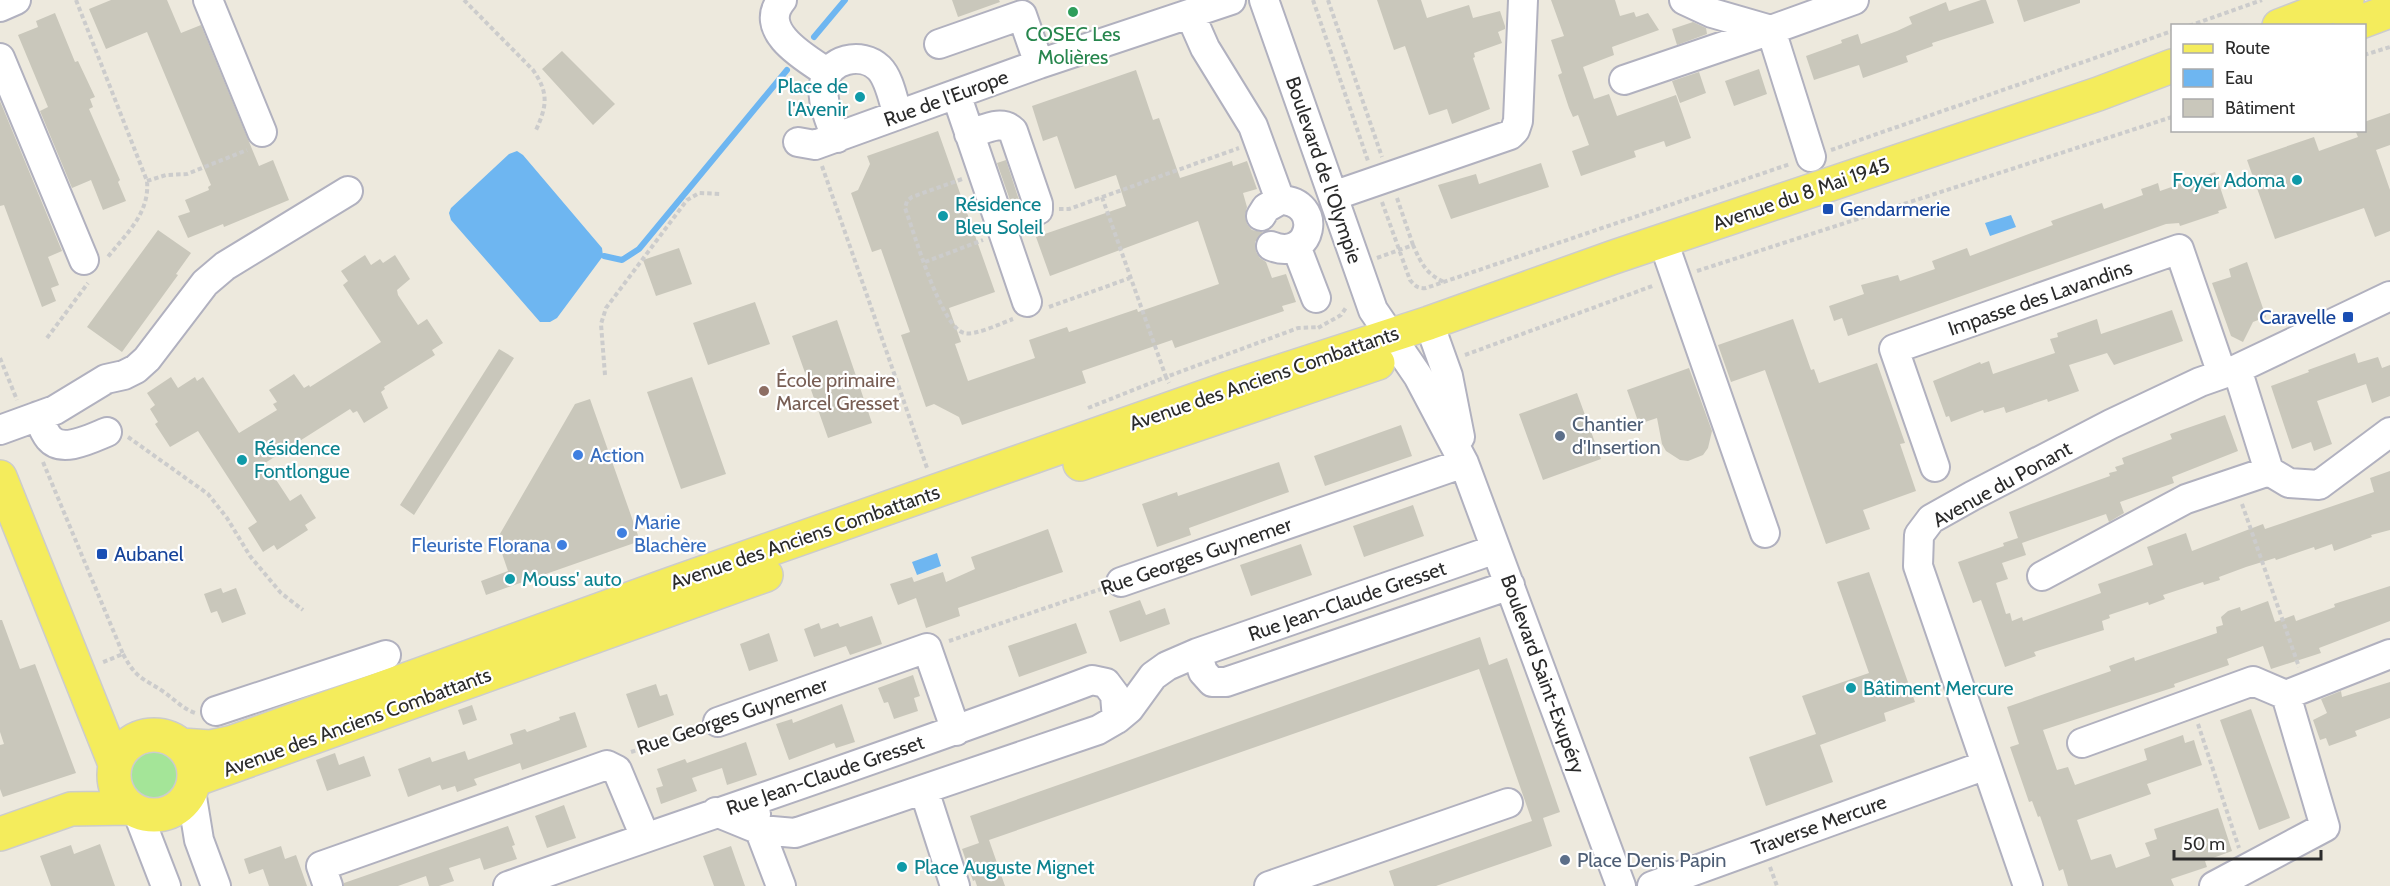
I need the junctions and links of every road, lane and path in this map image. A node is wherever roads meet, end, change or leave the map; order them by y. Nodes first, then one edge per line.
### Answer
1 (16, 0) edge
2 (76, 0) edge
3 (208, 0) edge
4 (464, 0) edge
5 (782, 0) edge
6 (1264, 0) edge
7 (1328, 0) edge
8 (1523, 0) edge
9 (1684, 0) edge
10 (1854, 0) edge
11 (2262, 0) edge
12 (2347, 0) edge
13 (1212, 5) edge
14 (0, 7) edge
15 (2390, 11) edge
16 (2195, 24) edge
17 (2284, 24) edge
18 (2355, 24) edge
19 (1771, 30) junction
20 (939, 44) dead end
21 (2390, 47) edge
22 (2366, 54) edge
23 (0, 58) edge
24 (1039, 64) junction
25 (2171, 66) edge
26 (828, 72) junction
27 (1624, 80) dead end
28 (2171, 88) edge
29 (956, 94) junction
30 (898, 115) junction
31 (2171, 117) edge
32 (536, 130) dead end
33 (262, 132) joint
34 (969, 134) junction
35 (1259, 141) junction
36 (817, 142) junction
37 (1811, 157) dead end
38 (983, 172) junction
39 (1382, 179) junction
40 (147, 181) junction
41 (348, 191) dead end
42 (721, 194) dead end
43 (1333, 196) junction
44 (1102, 197) junction
45 (1038, 210) junction
46 (1731, 218) junction
47 (1003, 229) junction
48 (1413, 245) junction
49 (1400, 250) dead end
50 (1614, 257) junction
51 (1669, 260) junction
52 (925, 262) junction
53 (94, 266) junction
54 (1474, 273) dead end
55 (1130, 278) junction
56 (2390, 296) edge
57 (1316, 298) dead end
58 (1027, 302) junction
59 (1320, 327) dead end
60 (47, 338) dead end
61 (1443, 341) junction
62 (1397, 345) junction
63 (0, 358) edge
64 (2229, 371) junction
65 (605, 375) dead end
66 (21, 422) edge
67 (107, 432) joint
68 (2390, 432) edge
69 (1464, 463) junction
70 (1935, 467) dead end
71 (928, 471) dead end
72 (2269, 471) junction
73 (0, 477) edge
74 (2234, 483) junction
75 (1766, 533) dead end
76 (1496, 549) junction
77 (2042, 576) dead end
78 (1121, 582) joint
79 (1510, 585) junction
80 (303, 610) dead end
81 (927, 648) junction
82 (1197, 653) junction
83 (123, 654) junction
84 (2390, 654) edge
85 (386, 655) dead end
86 (89, 682) junction
87 (2296, 691) junction
88 (2191, 704) junction
89 (216, 711) joint
90 (1117, 719) junction
91 (718, 722) joint
92 (956, 731) junction
93 (146, 735) junction
94 (2082, 744) dead end
95 (181, 745) junction
96 (607, 765) junction
97 (1986, 765) junction
98 (114, 768) junction
99 (193, 786) junction
100 (924, 790) junction
101 (763, 796) junction
102 (1508, 803) dead end
103 (71, 809) junction
104 (134, 810) junction
105 (716, 812) junction
106 (760, 830) junction
107 (0, 834) edge
108 (645, 837) junction
109 (2246, 869) junction
110 (1288, 883) edge
111 (1670, 883) edge
112 (166, 886) edge
113 (216, 886) edge
114 (328, 886) edge
115 (508, 886) edge
116 (781, 886) edge
117 (955, 886) edge
118 (1622, 886) edge
119 (2028, 886) edge
120 (2214, 886) edge

1 - 14 street
2 - 40 path
3 - 33 street
4 - 32 path
5 - 26 street
6 - 43 street, Boulevard de l'Olympie
7 - 39 path
8 - 39 street
9 - 19 street
10 - 19 street
11 - 16 path
12 - 17 main road
13 - 24 street, Rue de l'Europe
13 - 35 street
15 - 18 main road
19 - 27 street
19 - 37 street
20 - 24 street
21 - 22 path
23 - 53 street
24 - 29 street, Rue de l'Europe
25 - 46 main road, Avenue du 8 Mai 1945
26 - 30 street
26 - 36 street
28 - 51 main road, Avenue du 8 Mai 1945
29 - 30 street, Rue de l'Europe
29 - 34 street
30 - 36 street, Rue de l'Europe
31 - 51 path
33 - 40 path
34 - 38 street
34 - 45 street
35 - 44 path
35 - 57 street
36 - 71 path
38 - 47 street
38 - 52 path
39 - 43 street
39 - 48 path
40 - 53 path
41 - 66 street
42 - 65 path
43 - 62 street, Boulevard de l'Olympie
44 - 45 path
44 - 55 path
45 - 47 street
46 - 50 street
46 - 51 main road, Avenue du 8 Mai 1945
47 - 52 path
47 - 58 street
48 - 49 path
48 - 54 path
50 - 51 main road, Avenue du 8 Mai 1945
50 - 61 main road, Avenue du 8 Mai 1945
51 - 61 main road, Avenue du 8 Mai 1945
51 - 61 path
51 - 75 street
52 - 58 path
53 - 60 path
55 - 58 path
55 - 59 path
56 - 64 street, Avenue du Ponant
61 - 62 main road, Avenue des Anciens Combattants
61 - 69 street, Boulevard Saint-Exupéry
62 - 69 street, Boulevard Saint-Exupéry
62 - 95 main road, Avenue des Anciens Combattants
62 - 99 main road, Avenue des Anciens Combattants
63 - 66 path
64 - 70 street, Impasse des Lavandins
64 - 72 street
64 - 97 street, Avenue du Ponant
66 - 67 street
66 - 83 path
67 - 80 path
68 - 72 street
69 - 76 street, Boulevard Saint-Exupéry
69 - 78 street, Rue Georges Guynemer
72 - 74 street
73 - 86 main road
74 - 77 street
74 - 87 path
76 - 79 street, Boulevard Saint-Exupéry
76 - 82 street, Rue Jean-Claude Gresset
78 - 81 path, Rue Georges Guynemer
79 - 82 street
79 - 118 street, Boulevard Saint-Exupéry
81 - 91 street, Rue Georges Guynemer
81 - 92 street
82 - 90 street, Rue Jean-Claude Gresset
83 - 86 path
83 - 89 path
84 - 87 street
85 - 89 street
86 - 93 main road
86 - 98 main road
87 - 88 street
87 - 109 street
88 - 94 street
88 - 109 path
90 - 92 street, Rue Jean-Claude Gresset
90 - 100 street, Rue Jean-Claude Gresset
91 - 96 path, Rue Georges Guynemer
92 - 101 street, Rue Jean-Claude Gresset
93 - 95 main road
93 - 98 main road
95 - 99 main road
96 - 108 street, Rue Georges Guynemer
96 - 114 street
97 - 111 street, Traverse Mercure
97 - 119 street, Avenue du Ponant
98 - 103 main road
98 - 104 main road
99 - 104 main road
99 - 113 street
100 - 106 street, Rue Jean-Claude Gresset
100 - 117 street
101 - 105 street, Rue Jean-Claude Gresset
101 - 106 street
102 - 110 street
103 - 104 main road
103 - 107 main road
104 - 112 street
105 - 106 street, Rue Jean-Claude Gresset
105 - 108 street, Rue Jean-Claude Gresset
106 - 116 street
108 - 115 street, Rue Jean-Claude Gresset
109 - 120 street

